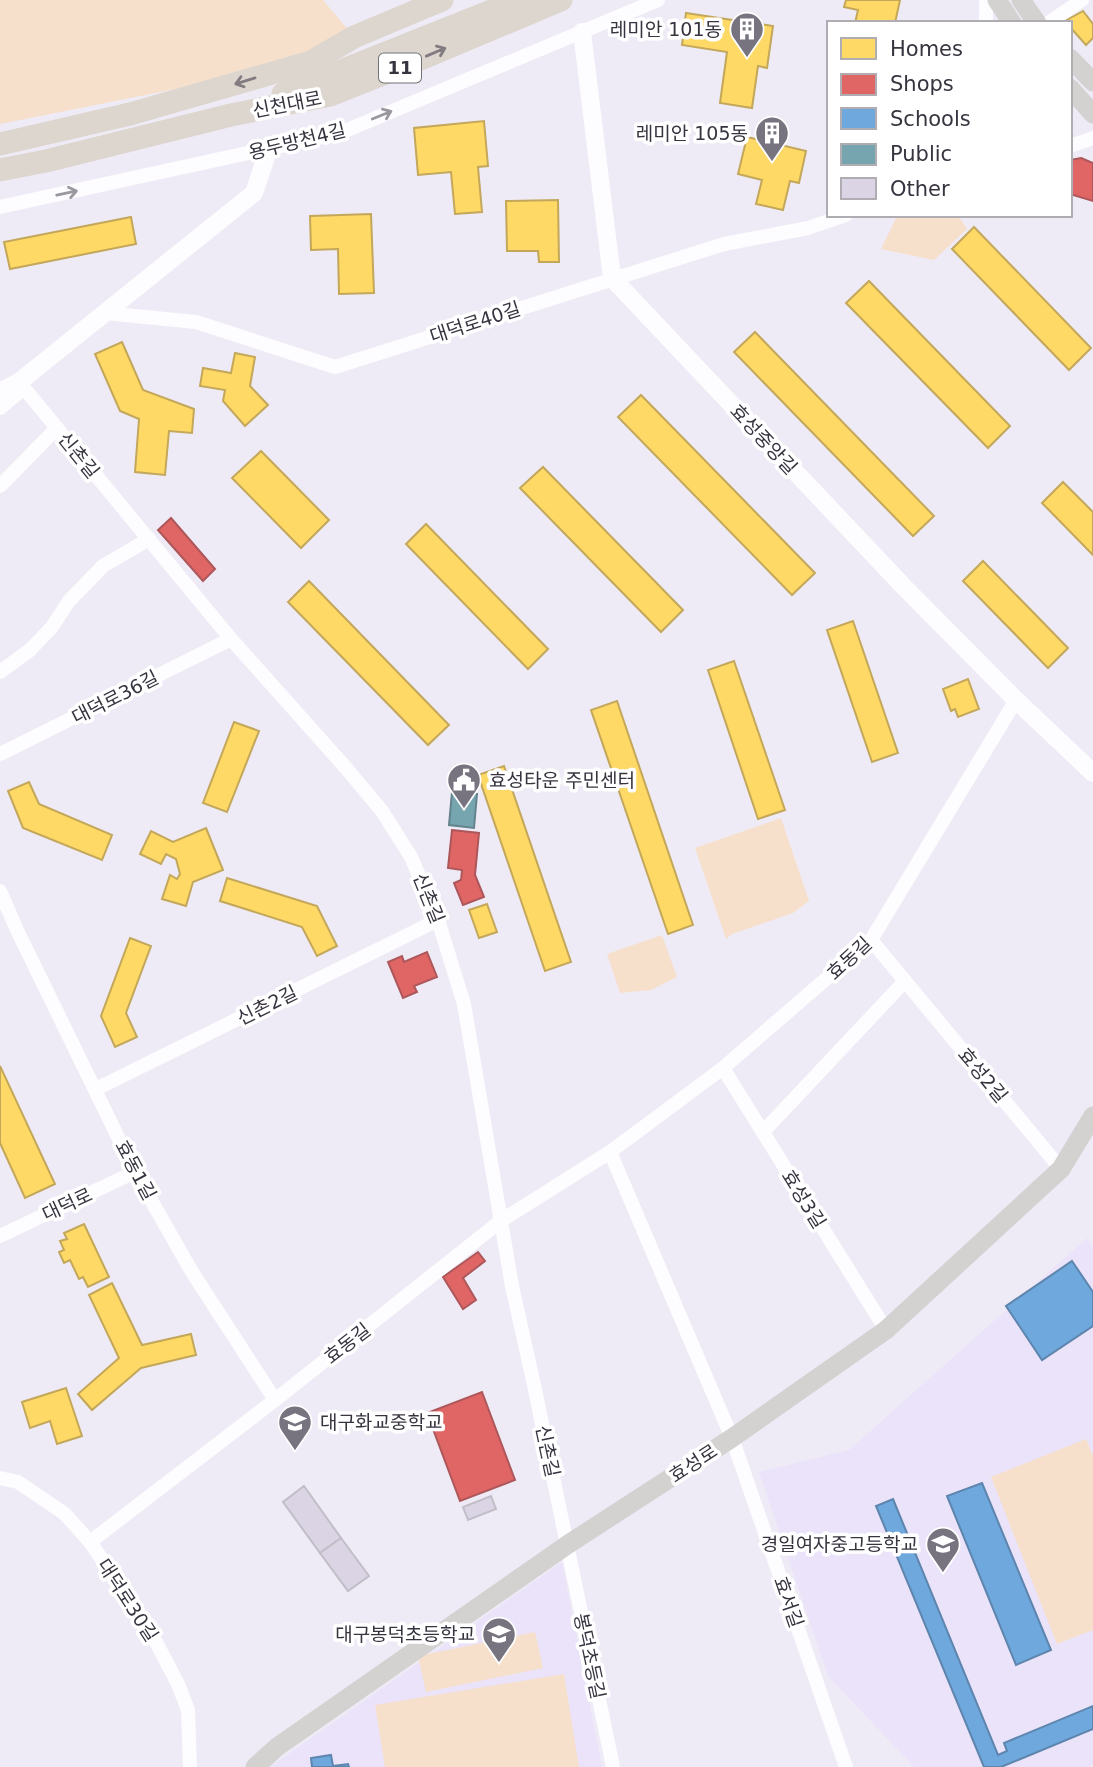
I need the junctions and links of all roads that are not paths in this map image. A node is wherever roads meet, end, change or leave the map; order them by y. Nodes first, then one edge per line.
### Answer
1 (442, 0) edge
2 (482, 0) edge
3 (519, 0) edge
4 (561, 0) edge
5 (658, 0) edge
6 (986, 0) edge
7 (997, 0) edge
8 (1021, 0) edge
9 (1082, 0) edge
10 (986, 21) edge
11 (1011, 21) edge
12 (1036, 21) edge
13 (1051, 21) edge
14 (582, 32) junction
15 (1072, 60) edge
16 (311, 62) junction
17 (1093, 82) edge
18 (1072, 90) edge
19 (330, 95) junction
20 (1093, 114) edge
21 (232, 115) junction
22 (1093, 138) edge
23 (0, 142) edge
24 (1072, 145) edge
25 (165, 146) junction
26 (270, 148) junction
27 (46, 161) junction
28 (0, 170) edge
29 (0, 183) edge
30 (0, 208) edge
31 (840, 217) edge
32 (612, 278) junction
33 (104, 313) junction
34 (21, 385) junction
35 (0, 392) edge
36 (0, 408) edge
37 (57, 428) junction
38 (0, 486) edge
39 (149, 539) junction
40 (231, 639) junction
41 (0, 672) edge
42 (1016, 700) junction
43 (0, 754) edge
44 (1093, 773) edge
45 (0, 891) edge
46 (438, 920) junction
47 (871, 940) junction
48 (905, 981) junction
49 (723, 1068) junction
50 (96, 1089) junction
51 (1093, 1116) edge
52 (763, 1132) junction
53 (610, 1152) junction
54 (1061, 1169) junction
55 (135, 1172) junction
56 (502, 1220) junction
57 (0, 1236) edge
58 (886, 1329) junction
59 (275, 1400) junction
60 (732, 1438) junction
61 (0, 1479) edge
62 (90, 1542) junction
63 (567, 1545) junction
64 (190, 1767) edge
65 (255, 1767) edge
66 (613, 1767) edge
67 (845, 1767) edge

1 - 16 highway, 신천대로
2 - 16 highway
3 - 21 highway
19 -> 4 highway, 신천대로 / 11
5 - 14 street, 용두방천4길
6 - 10 street
7 - 11 main road
8 - 12 main road
9 - 13 street
26 -> 14 street, 용두방천4길
14 - 32 street
15 - 17 main road
16 -> 23 highway, 신천대로
18 - 20 main road
19 - 21 highway, 신천대로 / 11
19 - 25 highway
21 - 27 highway, 신천대로 / 11
22 - 24 street
25 - 27 highway
25 - 29 highway
30 -> 26 street, 용두방천4길
26 - 33 street
27 - 28 highway, 신천대로 / 11
31 - 32 street, 대덕로40길
32 - 33 street, 대덕로40길
32 - 42 street, 효성중앙길
33 - 34 street
34 - 35 street
34 - 36 street
34 - 37 street, 신촌길
37 - 38 street
37 - 39 street, 신촌길
39 - 40 street, 신촌길
39 - 41 street
40 - 43 street, 대덕로36길
40 - 46 street, 신촌길
42 - 44 street, 효성중앙길
42 - 47 street, 효동길
45 - 50 street, 효동1길
46 - 50 street, 신촌2길
46 - 56 street, 신촌길
47 - 48 street, 효성2길
47 - 49 street, 효동길
48 - 52 street
48 - 54 street, 효성2길
49 - 52 street, 효성3길
49 - 53 street, 효동길
50 - 55 street, 효동1길
51 - 54 main road, 효성로
52 - 58 street, 효성3길
53 - 56 street, 효동길
53 - 60 street
54 - 58 main road, 효성로
55 - 57 street, 대덕로
55 - 59 street, 효동1길
56 - 59 street, 효동길
56 - 63 street, 신촌길
58 - 60 main road, 효성로
59 - 62 street, 효동길
60 - 63 main road, 효성로
60 - 67 street, 효서길
61 - 62 street, 대덕로30길
62 - 64 street, 대덕로30길
63 - 65 main road, 효성로
63 - 66 street, 봉덕초등길

